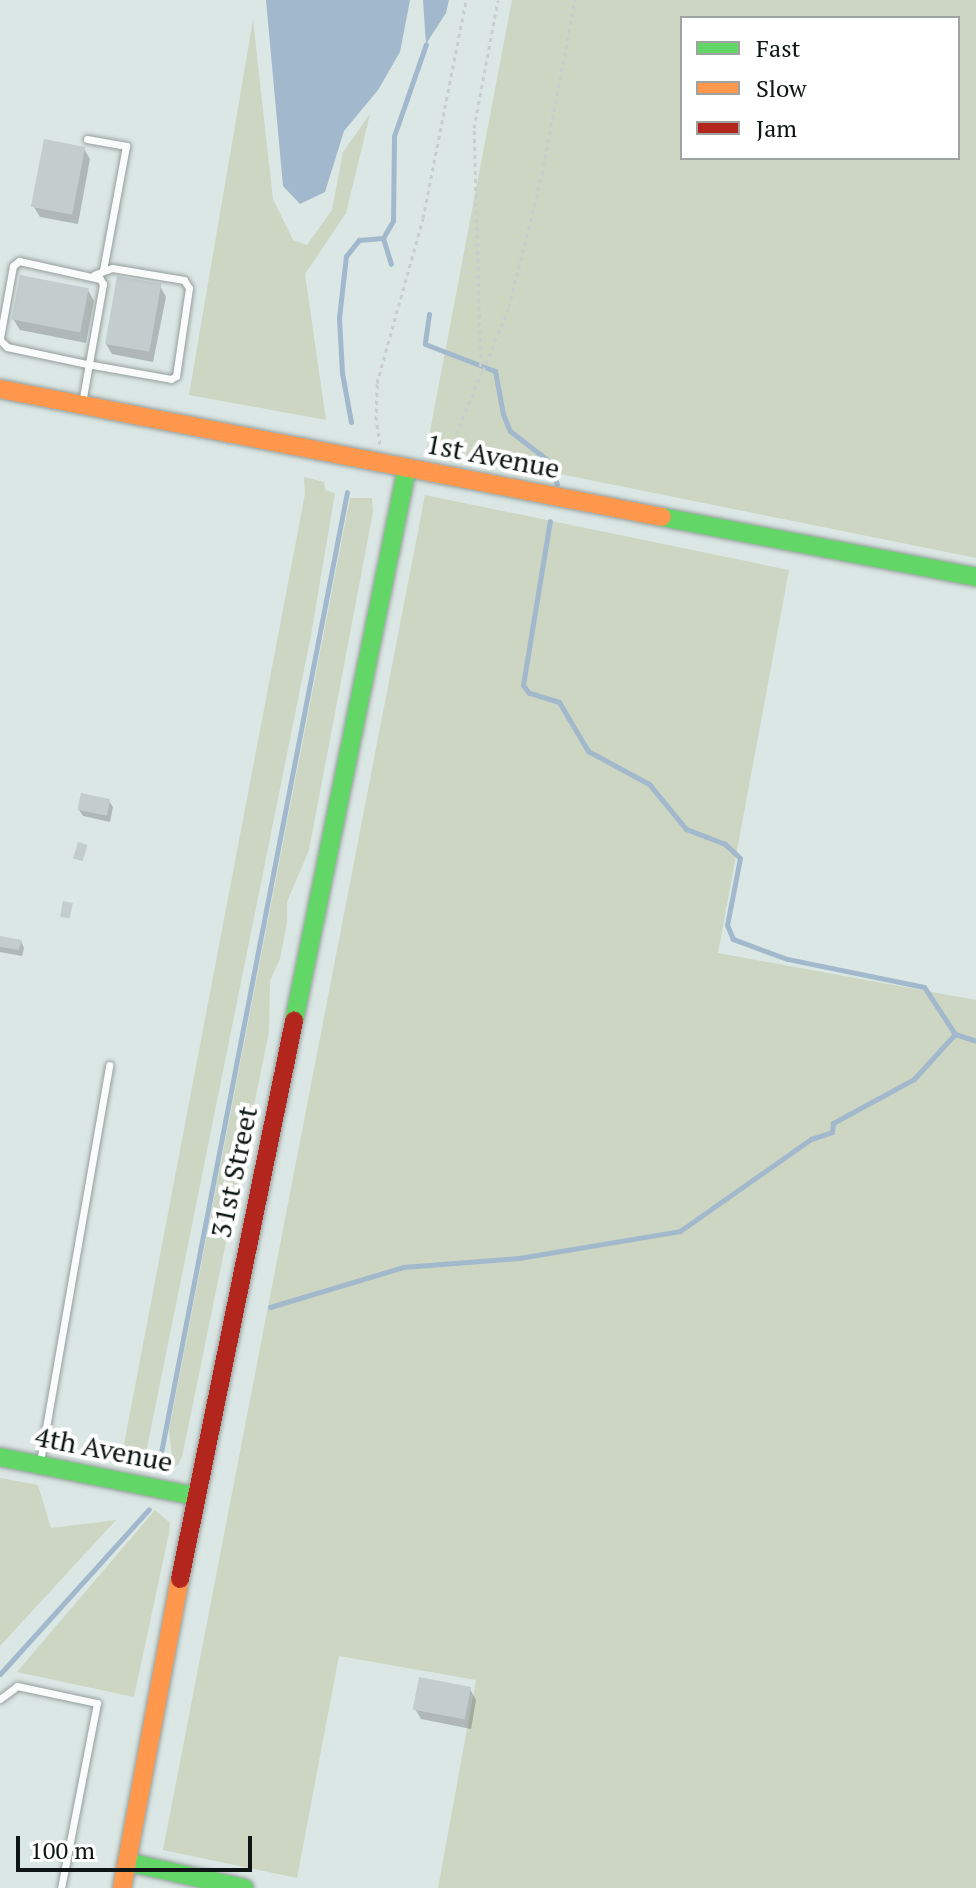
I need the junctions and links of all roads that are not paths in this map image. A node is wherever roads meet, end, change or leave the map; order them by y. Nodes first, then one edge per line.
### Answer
1 (87, 139) dead end
2 (103, 270) junction
3 (94, 275) junction
4 (0, 339) edge
5 (87, 364) junction
6 (0, 389) edge
7 (81, 405) junction
8 (407, 468) junction
9 (976, 577) edge
10 (109, 1065) dead end
11 (0, 1457) edge
12 (39, 1464) junction
13 (196, 1496) junction
14 (0, 1699) edge
15 (127, 1862) junction
16 (61, 1888) edge
17 (122, 1888) edge
18 (244, 1888) edge

1 - 2 lane
2 - 3 lane
2 - 5 lane
3 - 4 lane
3 - 5 lane
4 - 5 lane
5 - 7 lane
6 - 7 street, 1st Avenue
7 - 8 street, 1st Avenue
8 - 9 street, 1st Avenue
8 - 13 street, 31st Street
10 - 12 lane
11 - 12 street, 4th Avenue
12 - 13 street, 4th Avenue
13 - 15 street, 31st Street
14 - 16 lane
15 - 17 street, 31st Street
15 - 18 street

